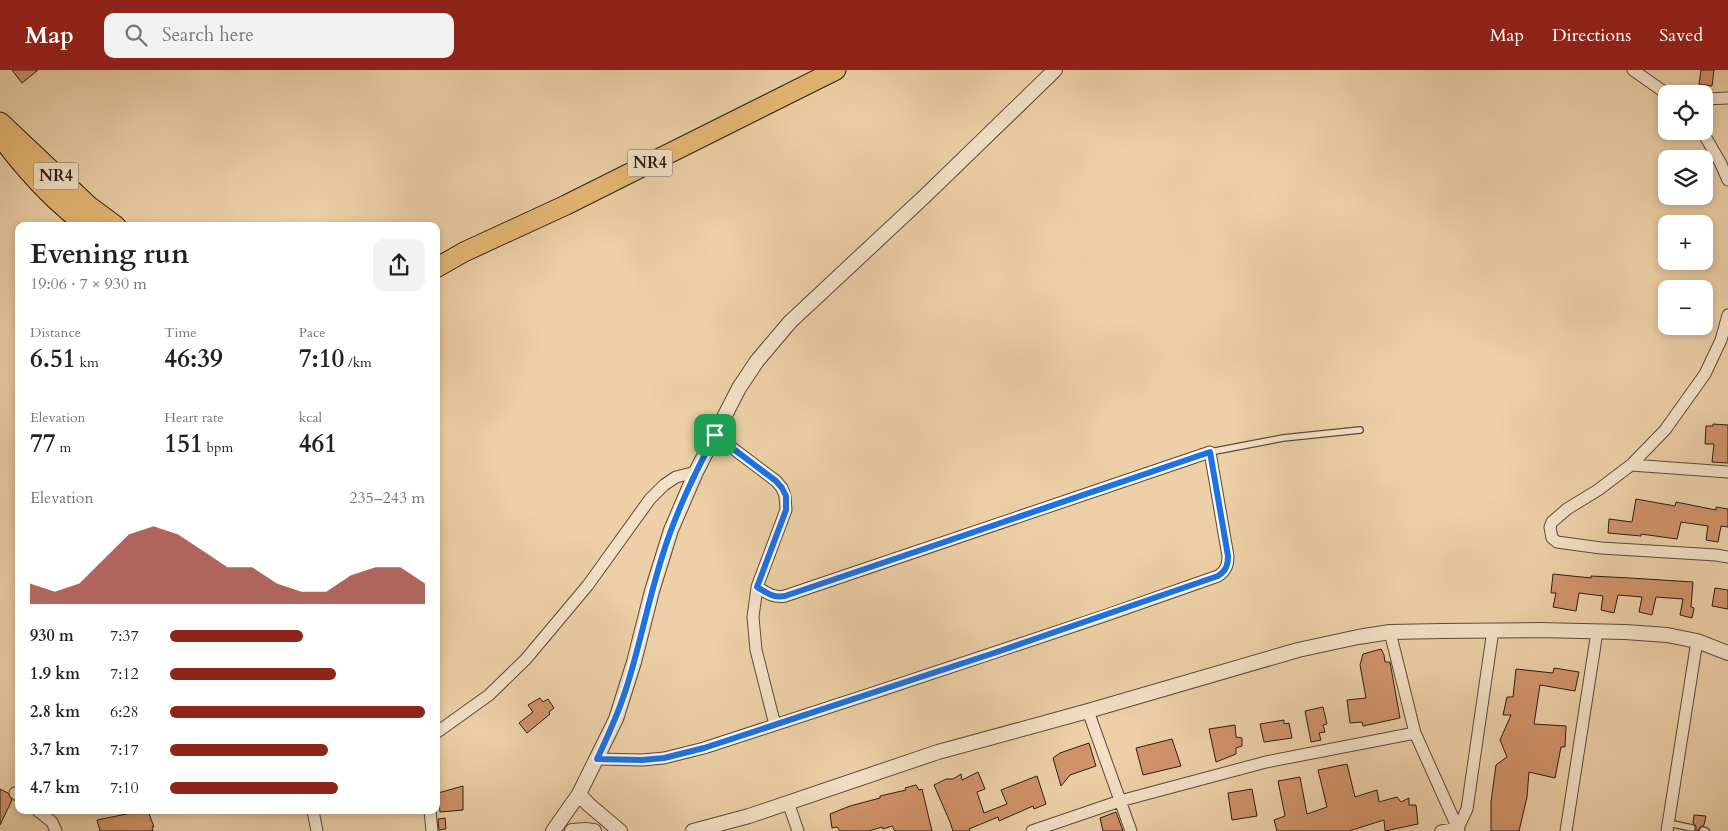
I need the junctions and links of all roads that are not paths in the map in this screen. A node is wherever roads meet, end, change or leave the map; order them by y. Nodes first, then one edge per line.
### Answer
1 (836, 70) edge
2 (1055, 70) edge
3 (1633, 70) edge
4 (1658, 88) edge
5 (1728, 98) edge
6 (1713, 99) edge
7 (0, 122) edge
8 (0, 136) edge
9 (1707, 140) edge
10 (1728, 180) edge
11 (81, 222) edge
12 (111, 222) edge
13 (464, 252) junction
14 (440, 257) edge
15 (440, 266) edge
16 (1728, 316) edge
17 (1724, 342) edge
18 (1360, 430) dead end
19 (715, 435) junction
20 (1210, 452) junction
21 (1630, 465) junction
22 (696, 472) junction
23 (1728, 472) edge
24 (1728, 557) edge
25 (757, 587) junction
26 (1493, 630) junction
27 (1390, 632) junction
28 (1597, 632) junction
29 (1697, 641) junction
30 (1728, 652) edge
31 (1088, 711) junction
32 (775, 725) junction
33 (440, 730) edge
34 (1415, 733) junction
35 (597, 759) junction
36 (579, 794) junction
37 (1120, 801) junction
38 (788, 802) junction
39 (42, 814) edge
40 (314, 814) edge
41 (430, 814) edge
42 (1667, 827) edge
43 (1692, 828) dead end
44 (1458, 829) edge
45 (56, 831) edge
46 (317, 831) edge
47 (432, 831) edge
48 (554, 831) edge
49 (572, 831) edge
50 (594, 831) edge
51 (620, 831) edge
52 (693, 831) edge
53 (798, 831) edge
54 (1032, 831) edge
55 (1131, 831) edge
56 (1441, 831) edge
57 (1566, 831) edge

1 - 13 highway, NR4
2 - 19 street
3 - 4 street
5 - 6 street
7 - 12 highway, NR4
8 - 11 highway, NR4
9 - 10 street
13 - 14 highway, NR4
13 - 15 highway, NR4
16 - 17 street
17 - 21 street
18 - 20 lane
19 - 22 street
19 - 25 street
20 - 25 street
20 - 32 street
21 - 23 street
21 - 24 street
22 - 33 street
22 - 35 street
25 - 32 street
26 - 27 street
26 - 28 street
26 - 44 street
27 - 31 street
27 - 34 street
28 - 29 street
28 - 57 street
29 - 30 street
29 - 42 street
31 - 37 street
31 - 38 street
32 - 35 street
34 - 37 street
34 - 44 street
35 - 36 street
36 - 48 street
36 - 51 street
37 - 54 street
37 - 55 street
38 - 52 street
38 - 53 street
39 - 45 street
40 - 46 street
41 - 47 street
42 - 43 lane
44 - 56 street
49 - 50 street

